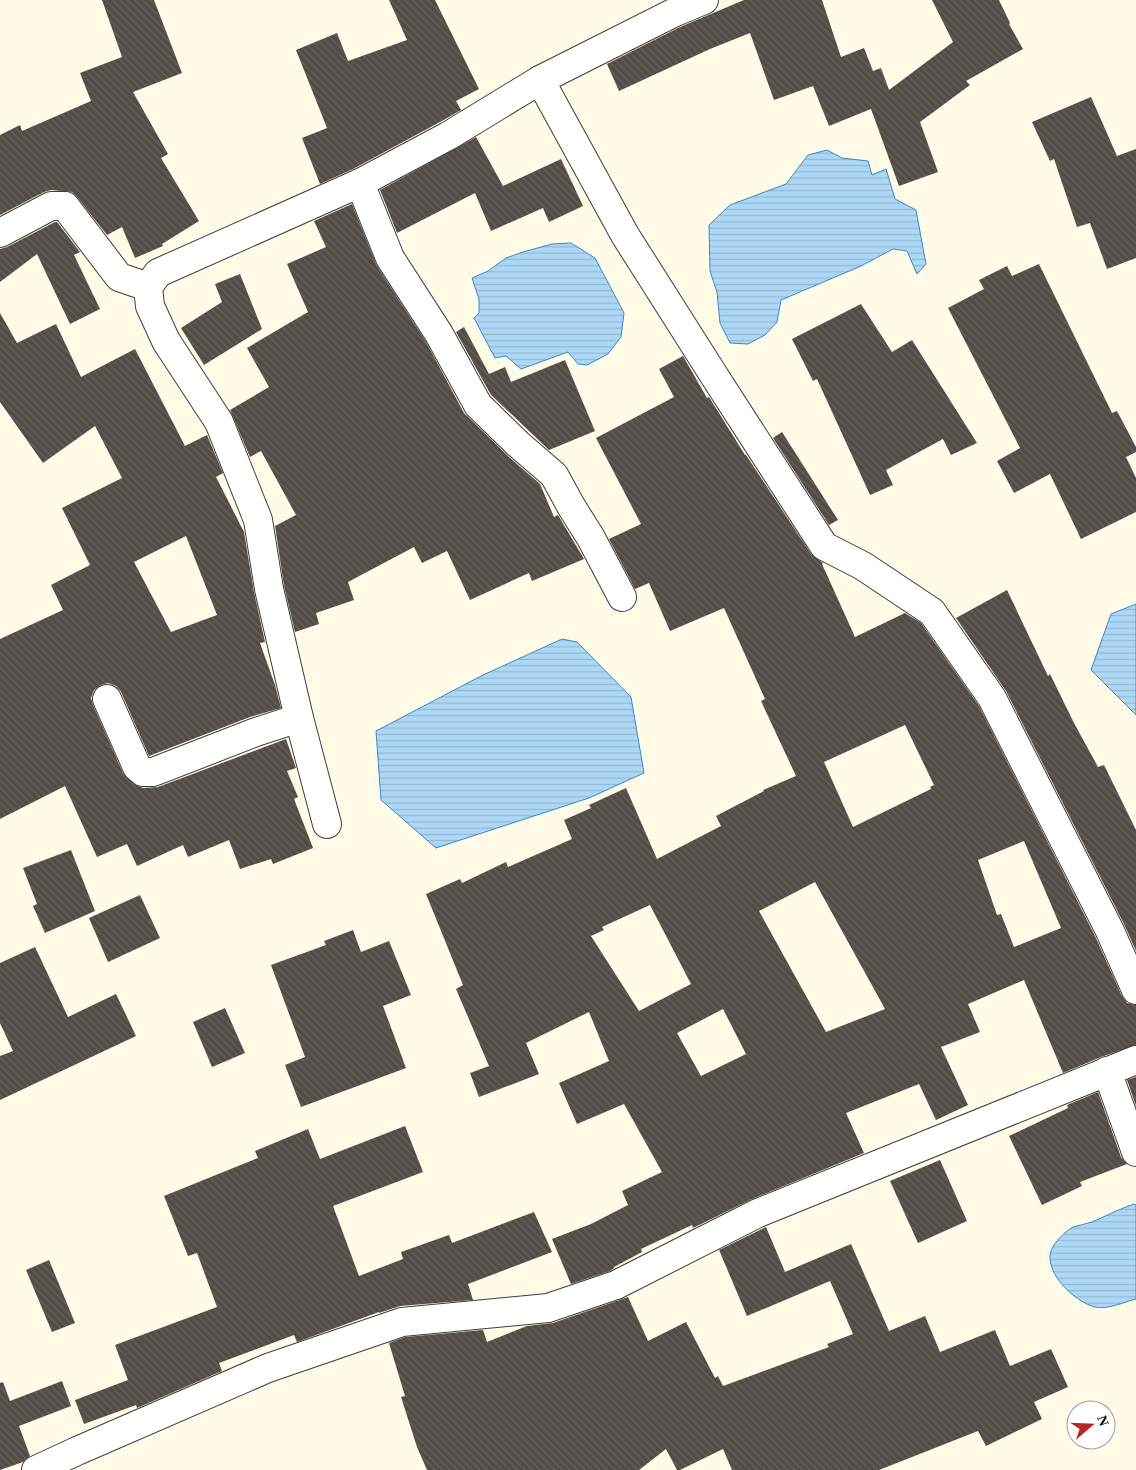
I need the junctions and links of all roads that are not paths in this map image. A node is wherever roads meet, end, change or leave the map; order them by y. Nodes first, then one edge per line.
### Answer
1 (704, 0) edge
2 (540, 80) junction
3 (360, 183) junction
4 (0, 233) edge
5 (148, 287) junction
6 (622, 596) dead end
7 (107, 699) dead end
8 (299, 718) junction
9 (327, 824) dead end
10 (1136, 990) edge
11 (1136, 1060) edge
12 (1107, 1071) junction
13 (1136, 1152) edge
14 (36, 1470) edge

1 - 2 street
2 - 3 street
2 - 10 street
3 - 5 street
3 - 6 street
4 - 5 street
5 - 8 street
7 - 8 street
8 - 9 street
11 - 12 street
12 - 13 street
12 - 14 street

